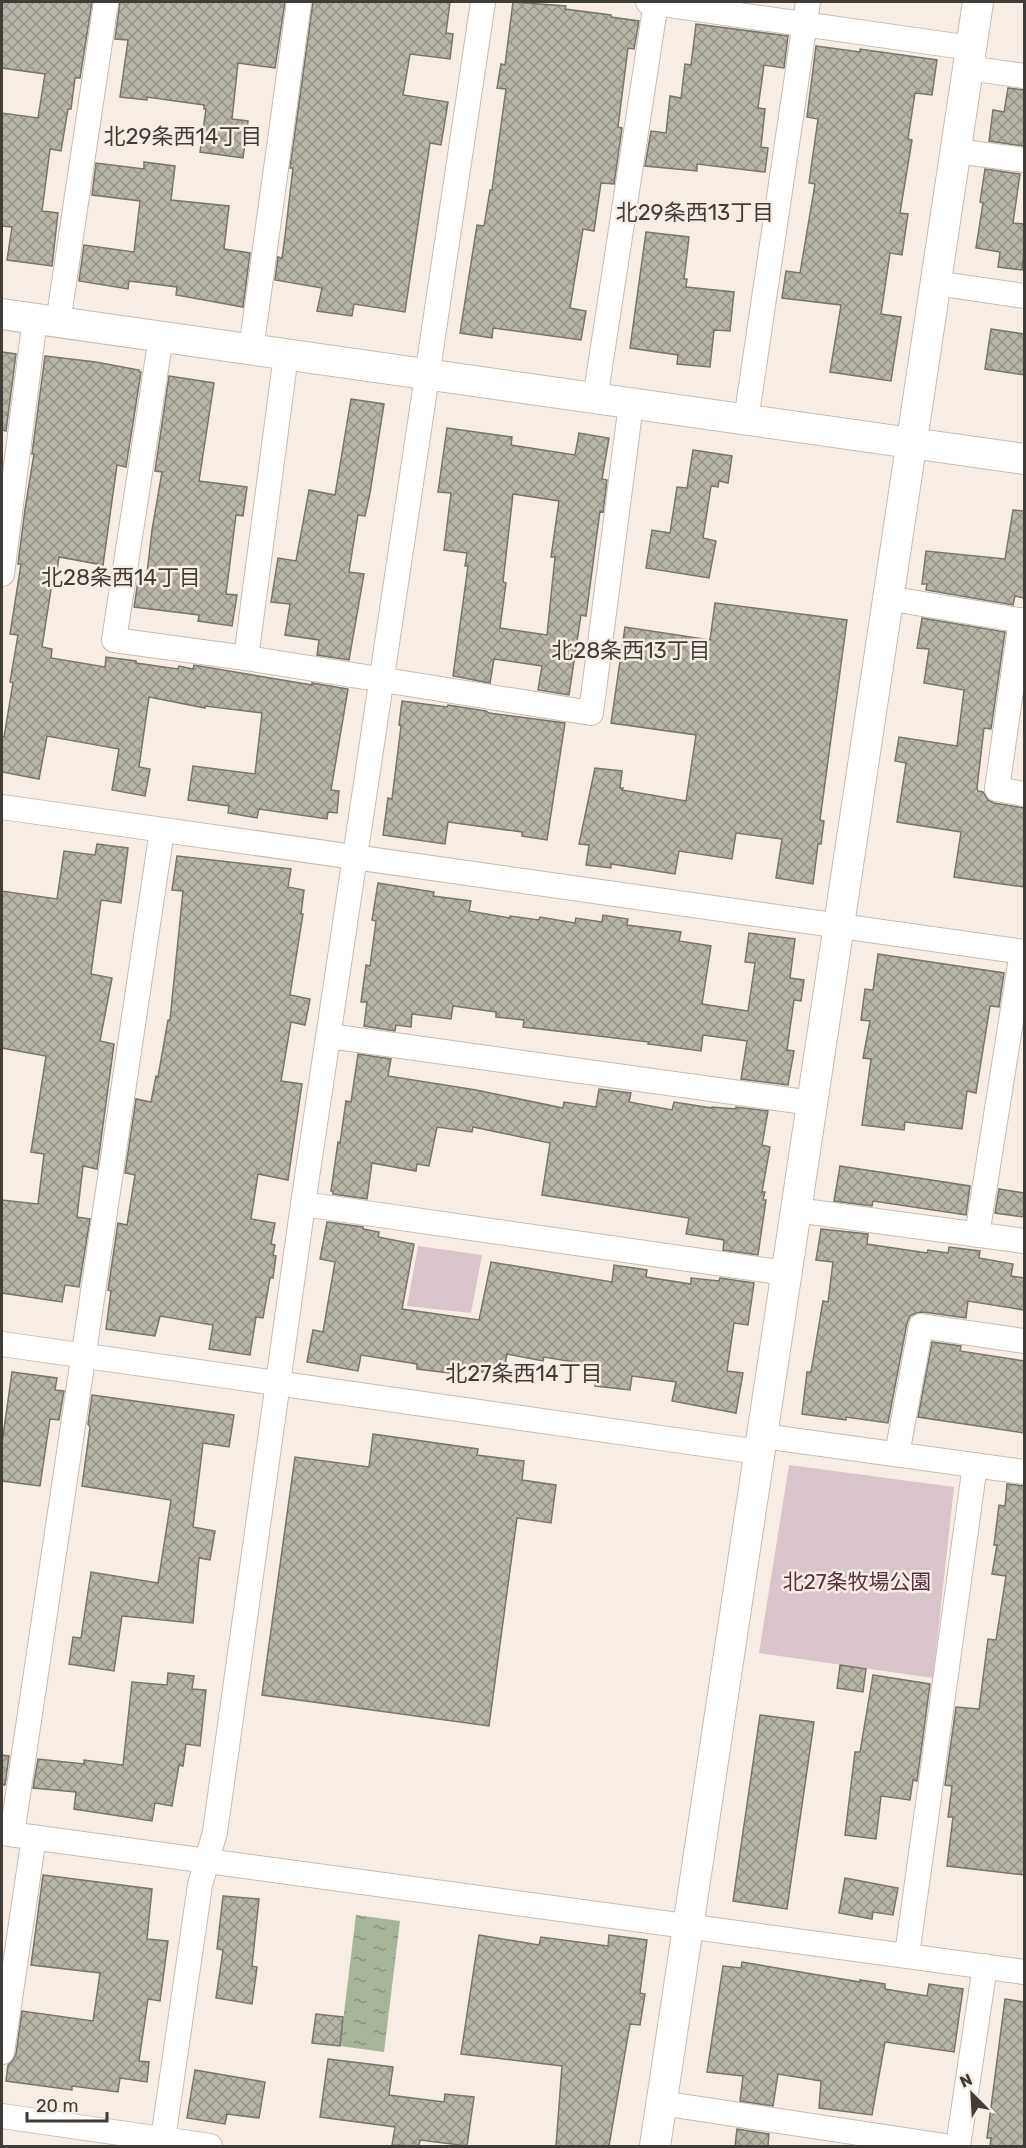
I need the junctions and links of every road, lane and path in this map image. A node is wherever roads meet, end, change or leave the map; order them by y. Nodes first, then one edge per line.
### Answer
1 (105, 2) edge
2 (299, 2) edge
3 (483, 2) edge
4 (653, 2) edge
5 (978, 2) edge
6 (806, 13) edge
7 (969, 58) junction
8 (1024, 76) edge
9 (955, 151) junction
10 (1024, 160) edge
11 (935, 283) junction
12 (1024, 296) edge
13 (2, 315) edge
14 (47, 321) junction
15 (161, 337) junction
16 (250, 350) junction
17 (286, 355) junction
18 (428, 375) junction
19 (595, 399) junction
20 (631, 404) junction
21 (746, 420) junction
22 (910, 443) junction
23 (1024, 459) edge
24 (2, 574) edge
25 (887, 598) junction
26 (1023, 621) edge
27 (246, 658) junction
28 (382, 681) junction
29 (1024, 794) edge
30 (2, 807) edge
31 (162, 830) junction
32 (355, 857) junction
33 (839, 925) junction
34 (1023, 952) edge
35 (329, 1036) junction
36 (812, 1102) junction
37 (303, 1204) junction
38 (796, 1210) junction
39 (977, 1235) junction
40 (1024, 1241) edge
41 (786, 1273) junction
42 (1024, 1341) edge
43 (2, 1344) edge
44 (84, 1355) junction
45 (280, 1382) junction
46 (760, 1444) junction
47 (897, 1454) junction
48 (975, 1465) junction
49 (1024, 1472) edge
50 (16, 1834) edge
51 (207, 1860) junction
52 (688, 1925) junction
53 (907, 1955) junction
54 (984, 1966) junction
55 (1024, 1972) edge
56 (2, 2052) edge
57 (661, 2103) junction
58 (2, 2116) edge
59 (162, 2143) edge
60 (210, 2146) edge
61 (655, 2146) edge
62 (945, 2146) edge
63 (958, 2146) edge

1 - 14 street
2 - 16 street
3 - 18 street
4 - 6 street
4 - 19 street
5 - 7 street
6 - 7 street
6 - 21 street
7 - 8 street
7 - 9 street
9 - 10 street
9 - 11 street
11 - 12 street
11 - 22 street
13 - 14 street
14 - 15 street
14 - 24 street
15 - 16 street
15 - 27 street
16 - 17 street
17 - 18 street
17 - 27 street
18 - 19 street
18 - 28 street
19 - 20 street
20 - 21 street
20 - 28 street
21 - 22 street
22 - 23 street
22 - 25 street
25 - 26 street
25 - 33 street
26 - 29 street
27 - 28 street
28 - 32 street
30 - 31 street
31 - 32 street
31 - 44 street
32 - 33 street
32 - 35 street
33 - 34 street
33 - 36 street
34 - 39 street
35 - 36 street
35 - 37 street
36 - 38 street
37 - 41 street
37 - 45 street
38 - 39 street
38 - 41 street
39 - 40 street
41 - 46 street
42 - 47 street
43 - 44 street
44 - 45 street
44 - 50 street
45 - 46 street
45 - 51 street
46 - 47 street
46 - 52 street
47 - 48 street
48 - 49 street
48 - 53 street
50 - 51 street
50 - 56 street
51 - 52 street
51 - 59 street
52 - 53 street
52 - 57 street
53 - 54 street
54 - 55 street
54 - 63 street
57 - 61 street
57 - 62 street
58 - 59 street
59 - 60 street

